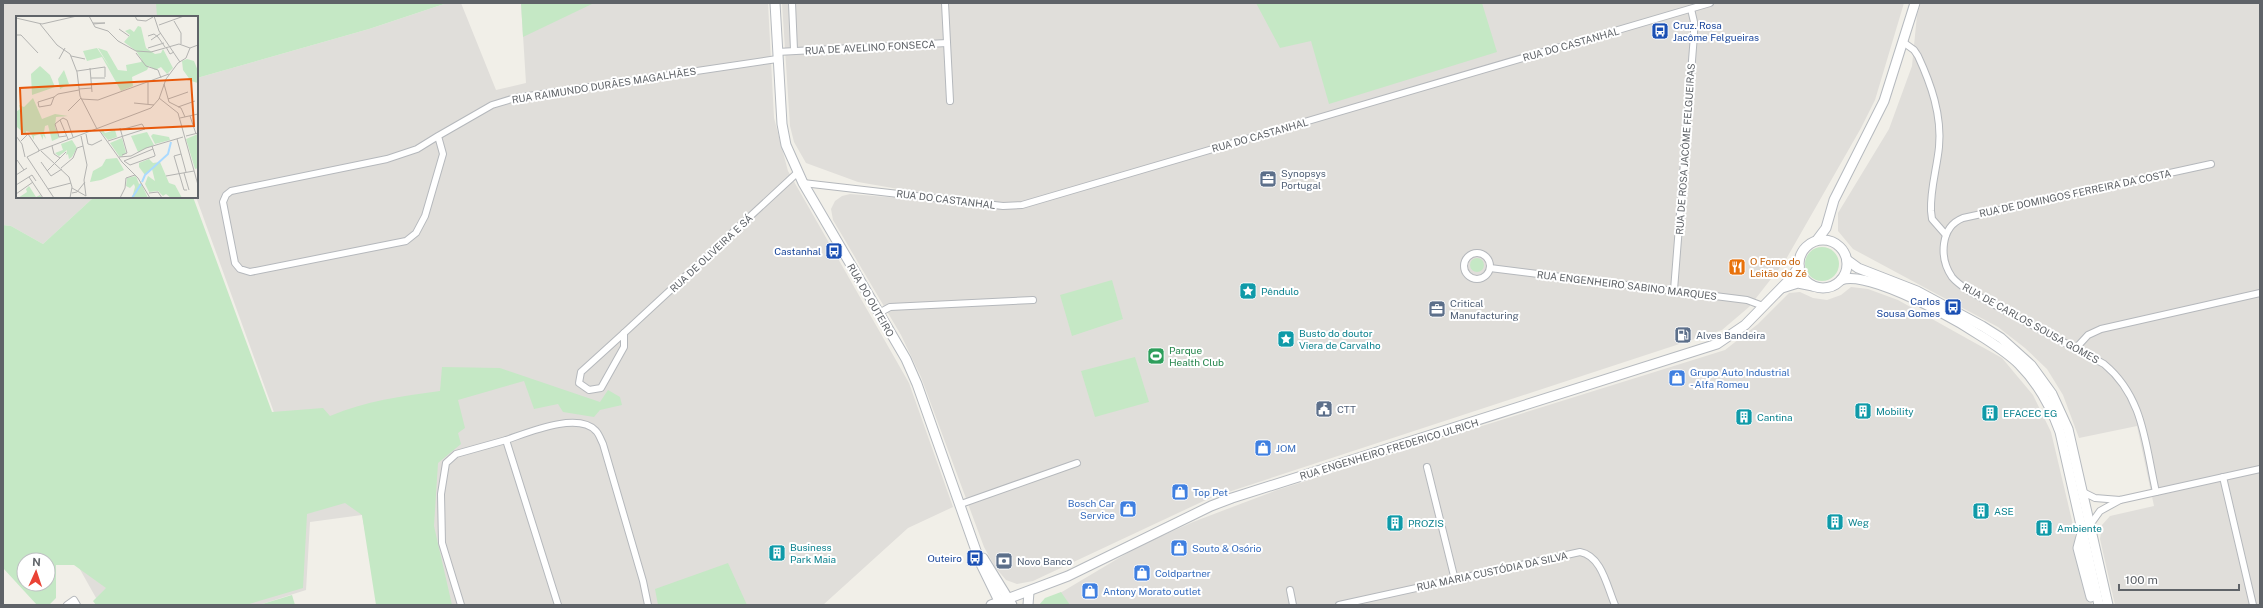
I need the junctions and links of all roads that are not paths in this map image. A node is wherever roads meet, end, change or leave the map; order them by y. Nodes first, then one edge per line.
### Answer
1 (775, 3) edge
2 (792, 3) edge
3 (945, 3) edge
4 (1710, 3) edge
5 (1915, 3) edge
6 (1691, 9) junction
7 (1903, 42) junction
8 (947, 43) junction
9 (794, 50) junction
10 (777, 55) junction
11 (950, 101) dead end
12 (438, 136) junction
13 (2211, 164) dead end
14 (797, 173) junction
15 (803, 183) junction
16 (1829, 219) junction
17 (1946, 235) junction
18 (1817, 240) junction
19 (1833, 242) junction
20 (1847, 260) junction
21 (1799, 266) junction
22 (1490, 268) junction
23 (1841, 280) junction
24 (1814, 286) junction
25 (1779, 289) junction
26 (1674, 290) junction
27 (2260, 293) edge
28 (1032, 300) dead end
29 (1763, 306) junction
30 (879, 313) junction
31 (624, 333) junction
32 (2076, 348) junction
33 (506, 440) junction
34 (1077, 463) dead end
35 (1427, 467) dead end
36 (2260, 469) edge
37 (2223, 477) junction
38 (2083, 492) junction
39 (2156, 492) junction
40 (2120, 500) junction
41 (961, 504) junction
42 (2086, 528) junction
43 (976, 548) junction
44 (1455, 580) junction
45 (1290, 590) dead end
46 (1029, 592) junction
47 (76, 602) edge
48 (1011, 602) edge
49 (997, 604) edge
50 (67, 605) edge
51 (461, 605) edge
52 (558, 605) edge
53 (648, 605) edge
54 (1028, 605) edge
55 (1293, 605) edge
56 (1339, 605) edge
57 (1615, 605) edge
58 (2093, 605) edge
59 (2099, 605) edge
60 (2108, 605) edge
61 (2253, 605) edge

1 - 10 main road, RUA DO OUTEIRO
2 - 9 street
3 - 8 street
4 - 6 street, RUA DO CASTANHAL
5 - 7 main road
6 - 15 street, RUA DO CASTANHAL
6 - 26 street, RUA DE ROSA JACÔME FELGUEIRAS
7 - 16 main road
7 - 17 street
8 - 9 street, RUA DE AVELINO FONSECA
8 - 11 street
9 - 10 street
10 - 12 street, RUA RAIMUNDO DURÃES MAGALHÃES
10 - 14 main road, RUA DO OUTEIRO
12 - 12 street, RUA RAIMUNDO DURÃES MAGALHÃES
13 - 17 street, RUA DE DOMINGOS FERREIRA DA COSTA
14 - 15 main road, RUA DO OUTEIRO
14 - 31 street, RUA DE OLIVEIRA E SÁ
15 - 30 main road, RUA DO OUTEIRO
16 - 18 main road
16 - 19 main road
17 - 32 street, RUA DE CARLOS SOUSA GOMES
18 - 19 main road
18 - 21 main road
19 - 20 main road
20 - 23 main road
20 - 38 main road
21 - 24 main road
21 - 25 main road, RUA ENGENHEIRO FREDERICO ULRICH
22 - 22 street
22 - 26 street, RUA ENGENHEIRO SABINO MARQUES
23 - 24 main road
23 - 42 main road
24 - 25 main road
25 - 29 main road, RUA ENGENHEIRO FREDERICO ULRICH
26 - 29 street, RUA ENGENHEIRO SABINO MARQUES
27 - 32 street
28 - 30 street
29 - 46 main road, RUA ENGENHEIRO FREDERICO ULRICH
30 - 41 main road, RUA DO OUTEIRO
31 - 31 street, RUA DE OLIVEIRA E SÁ
32 - 39 street, RUA DE CARLOS SOUSA GOMES
33 - 51 street
33 - 52 street
33 - 53 street
34 - 41 street
35 - 44 street
36 - 37 street
37 - 39 street
37 - 61 street
38 - 40 street
38 - 42 main road
39 - 40 street
40 - 42 street
41 - 43 main road, RUA DO OUTEIRO
42 - 58 main road
42 - 59 main road
42 - 60 main road
43 - 48 main road, RUA DO OUTEIRO
43 - 49 main road, RUA DO OUTEIRO
44 - 56 street, RUA MARIA CUSTÓDIA DA SILVA
44 - 57 street, RUA MARIA CUSTÓDIA DA SILVA
45 - 55 street
46 - 48 main road, RUA ENGENHEIRO FREDERICO ULRICH
46 - 54 main road
47 - 50 street
48 - 49 main road, RUA ENGENHEIRO FREDERICO ULRICH

